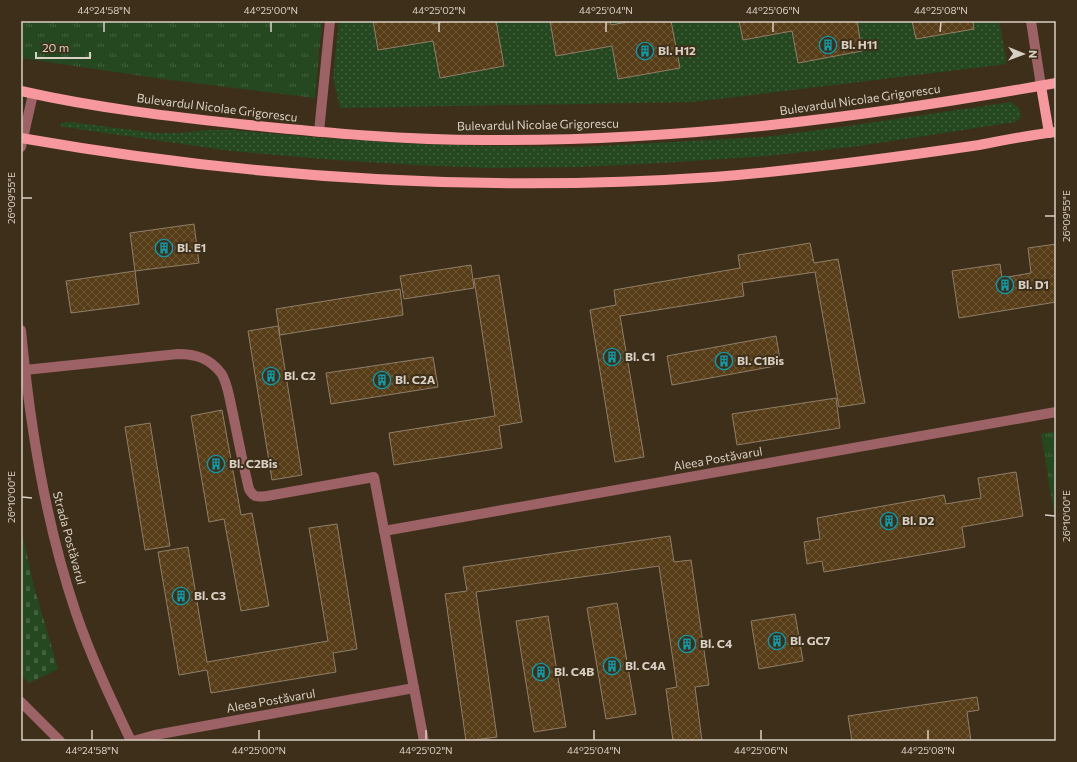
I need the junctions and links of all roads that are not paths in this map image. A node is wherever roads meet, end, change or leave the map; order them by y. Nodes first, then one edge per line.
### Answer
1 (330, 21) edge
2 (1031, 21) edge
3 (1056, 83) edge
4 (1041, 86) junction
5 (21, 91) edge
6 (33, 94) junction
7 (319, 132) junction
8 (1052, 132) edge
9 (22, 141) edge
10 (21, 330) edge
11 (25, 370) junction
12 (1056, 412) edge
13 (384, 531) junction
14 (414, 688) junction
15 (21, 702) edge
16 (60, 741) edge
17 (132, 741) edge
18 (424, 741) edge

1 - 7 street
2 - 4 street
3 - 4 main road, Bulevardul Nicolae Grigorescu
4 - 7 main road, Bulevardul Nicolae Grigorescu
4 - 8 main road
5 - 6 main road, Bulevardul Nicolae Grigorescu
6 - 7 main road, Bulevardul Nicolae Grigorescu
6 - 9 street
8 - 9 main road
10 - 11 street, Strada Postăvarul
11 - 13 street
11 - 17 street, Strada Postăvarul
12 - 13 street, Aleea Postăvarul
13 - 14 street
14 - 17 street, Aleea Postăvarul
14 - 18 street
15 - 16 street

